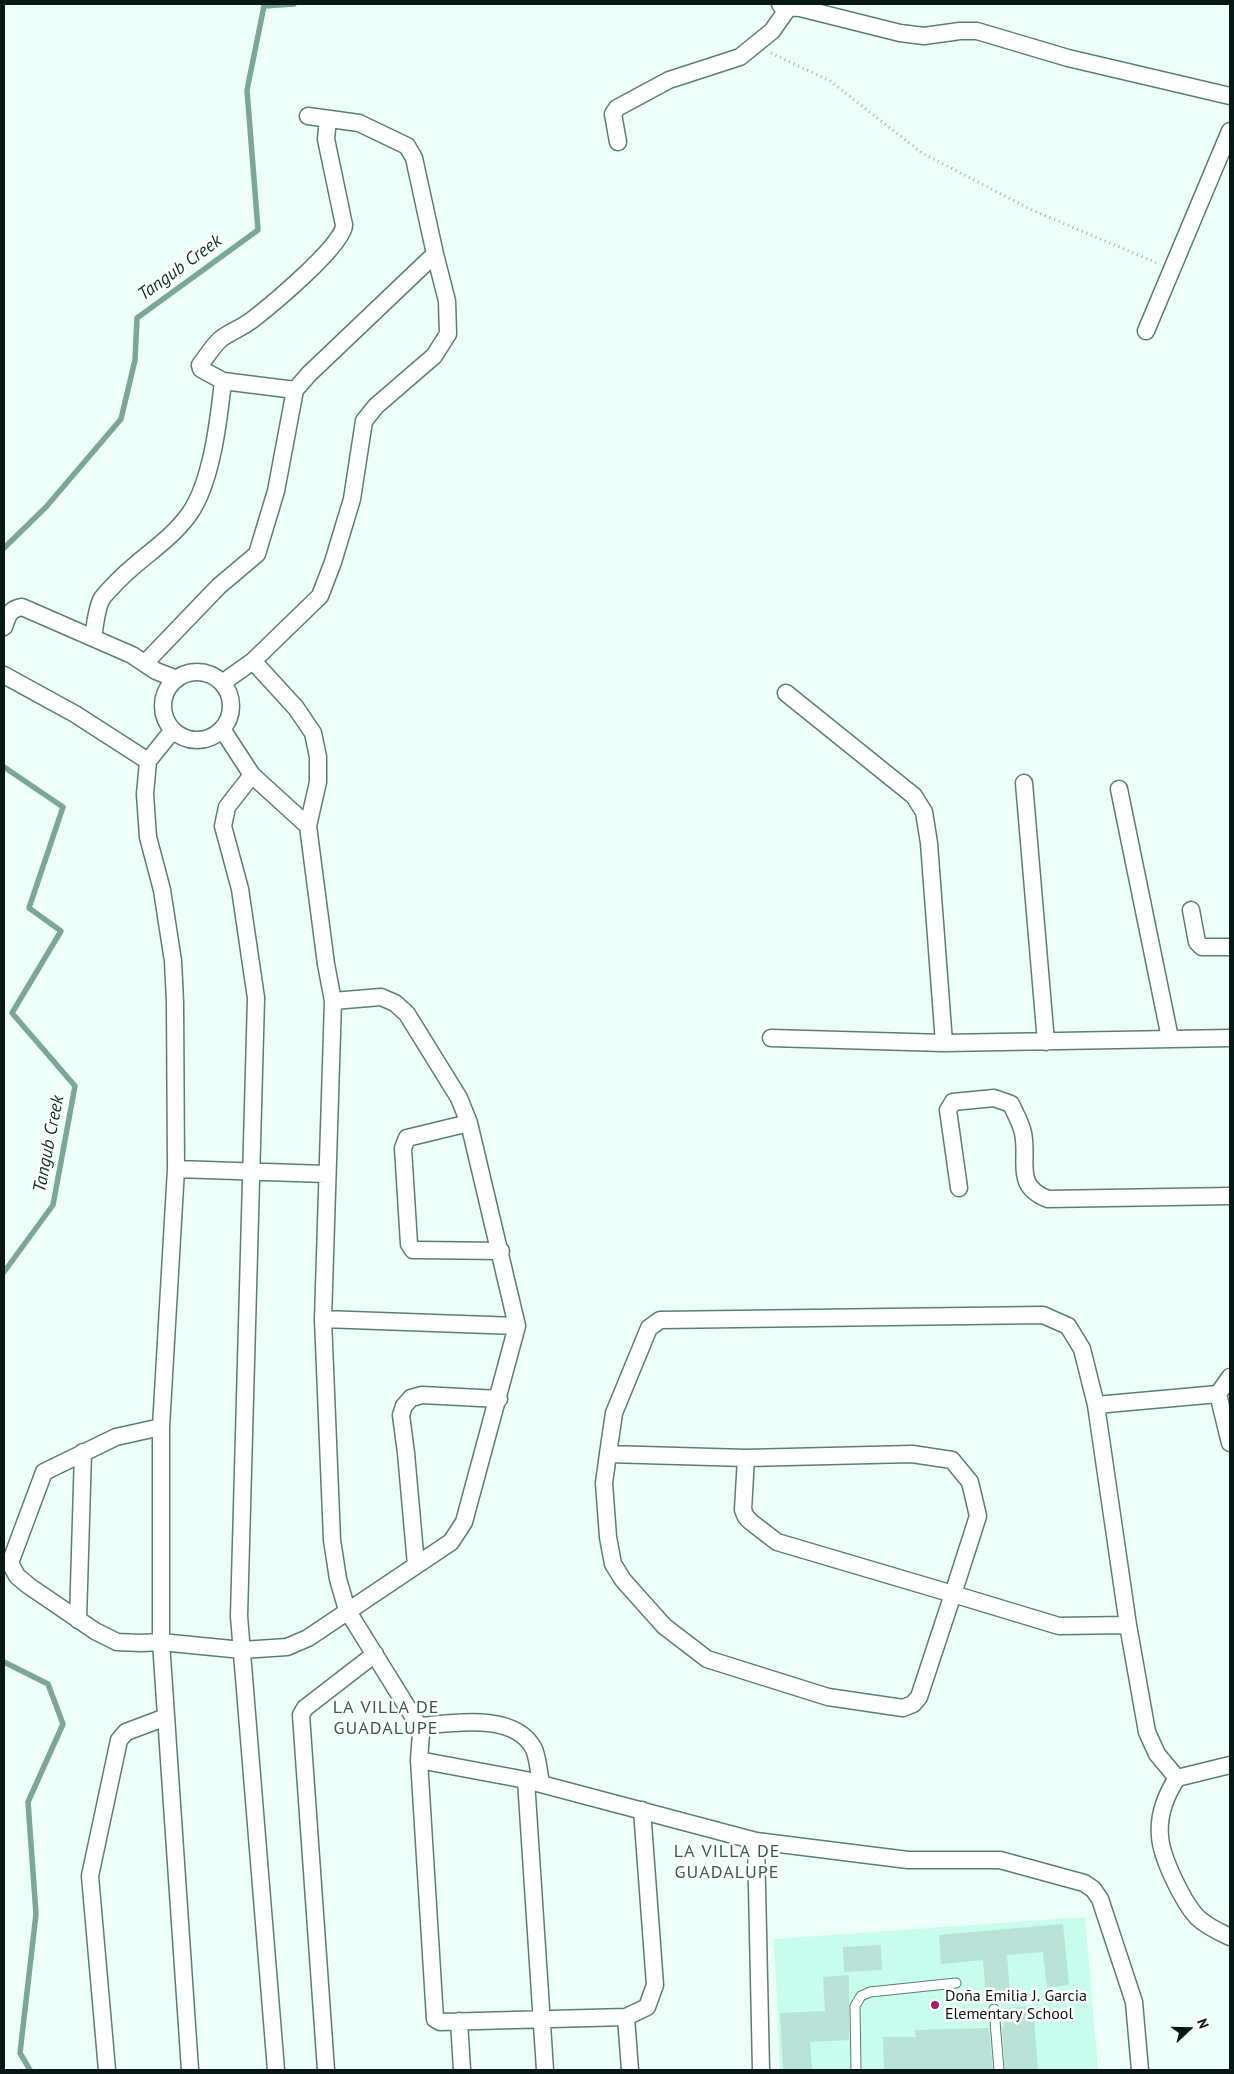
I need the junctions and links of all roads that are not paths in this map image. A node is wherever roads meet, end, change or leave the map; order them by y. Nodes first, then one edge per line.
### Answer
1 (785, 5) edge
2 (1230, 96) edge
3 (308, 116) dead end
4 (328, 119) junction
5 (1230, 131) edge
6 (618, 142) dead end
7 (435, 254) junction
8 (1146, 331) dead end
9 (223, 380) junction
10 (295, 390) junction
11 (4, 627) edge
12 (93, 638) junction
13 (146, 662) junction
14 (253, 662) junction
15 (4, 675) edge
16 (177, 678) junction
17 (222, 683) junction
18 (786, 693) dead end
19 (222, 729) junction
20 (173, 730) junction
21 (148, 761) junction
22 (252, 775) junction
23 (1024, 782) dead end
24 (1119, 789) dead end
25 (308, 826) junction
26 (1192, 910) dead end
27 (1230, 947) edge
28 (333, 1001) junction
29 (771, 1038) dead end
30 (1170, 1038) junction
31 (1230, 1038) edge
32 (1046, 1042) junction
33 (944, 1043) junction
34 (469, 1123) junction
35 (176, 1169) junction
36 (253, 1171) junction
37 (326, 1174) junction
38 (959, 1188) dead end
39 (1230, 1196) edge
40 (500, 1251) junction
41 (323, 1319) junction
42 (518, 1326) junction
43 (1230, 1377) edge
44 (1218, 1394) junction
45 (499, 1399) junction
46 (1096, 1405) junction
47 (161, 1427) junction
48 (1230, 1443) edge
49 (83, 1452) junction
50 (608, 1454) junction
51 (746, 1458) junction
52 (416, 1565) junction
53 (953, 1594) junction
54 (348, 1610) junction
55 (78, 1620) junction
56 (1128, 1625) junction
57 (161, 1642) junction
58 (242, 1650) junction
59 (375, 1654) junction
60 (166, 1717) junction
61 (419, 1726) junction
62 (419, 1760) junction
63 (1230, 1765) edge
64 (1177, 1778) junction
65 (534, 1782) junction
66 (642, 1810) junction
67 (756, 1840) junction
68 (1230, 1937) edge
69 (956, 1983) dead end
70 (994, 2009) dead end
71 (626, 2017) junction
72 (542, 2019) junction
73 (459, 2021) junction
74 (107, 2070) edge
75 (190, 2070) edge
76 (276, 2070) edge
77 (326, 2070) edge
78 (462, 2070) edge
79 (545, 2070) edge
80 (630, 2070) edge
81 (761, 2070) edge
82 (856, 2070) edge
83 (999, 2070) edge
84 (1140, 2070) edge

1 - 2 street
1 - 6 street
3 - 4 street
4 - 7 street
4 - 9 street
5 - 8 street
7 - 10 street
7 - 14 street
9 - 10 street
9 - 12 street
10 - 13 street
11 - 12 street
12 - 13 street
13 - 16 street
14 - 17 street
14 - 25 street
15 - 21 street
16 - 17 street
16 - 20 street
17 - 19 street
18 - 33 street
19 - 20 street
19 - 22 street
20 - 21 street
21 - 35 street
22 - 25 street
22 - 36 street
23 - 32 street
24 - 30 street
25 - 28 street
26 - 27 street
28 - 34 street
28 - 37 street
29 - 33 street
30 - 31 street
30 - 32 street
32 - 33 street
34 - 40 street
34 - 40 street
35 - 36 street
35 - 47 street
36 - 37 street
36 - 58 street
37 - 41 street
38 - 39 street
40 - 42 street
41 - 42 street
41 - 54 street
42 - 45 street
43 - 44 street
44 - 46 street
44 - 48 street
45 - 52 street
45 - 52 street
46 - 50 street
46 - 56 street
47 - 49 street
47 - 57 street
49 - 55 street
49 - 55 street
50 - 51 street
50 - 53 street
51 - 53 street
51 - 53 street
52 - 54 street
53 - 56 street
54 - 58 street
54 - 59 street
55 - 57 street
56 - 64 street
57 - 58 street
57 - 60 street
58 - 76 street
59 - 61 street
59 - 77 street
60 - 74 street
60 - 75 street
61 - 62 street
61 - 65 street
62 - 65 street
62 - 73 street
63 - 64 street
64 - 68 street
65 - 66 street
65 - 72 street
66 - 67 street
66 - 71 street
67 - 81 street
67 - 84 street
69 - 82 lane
70 - 83 lane
71 - 72 street
71 - 80 street
72 - 73 street
72 - 79 street
73 - 78 street

